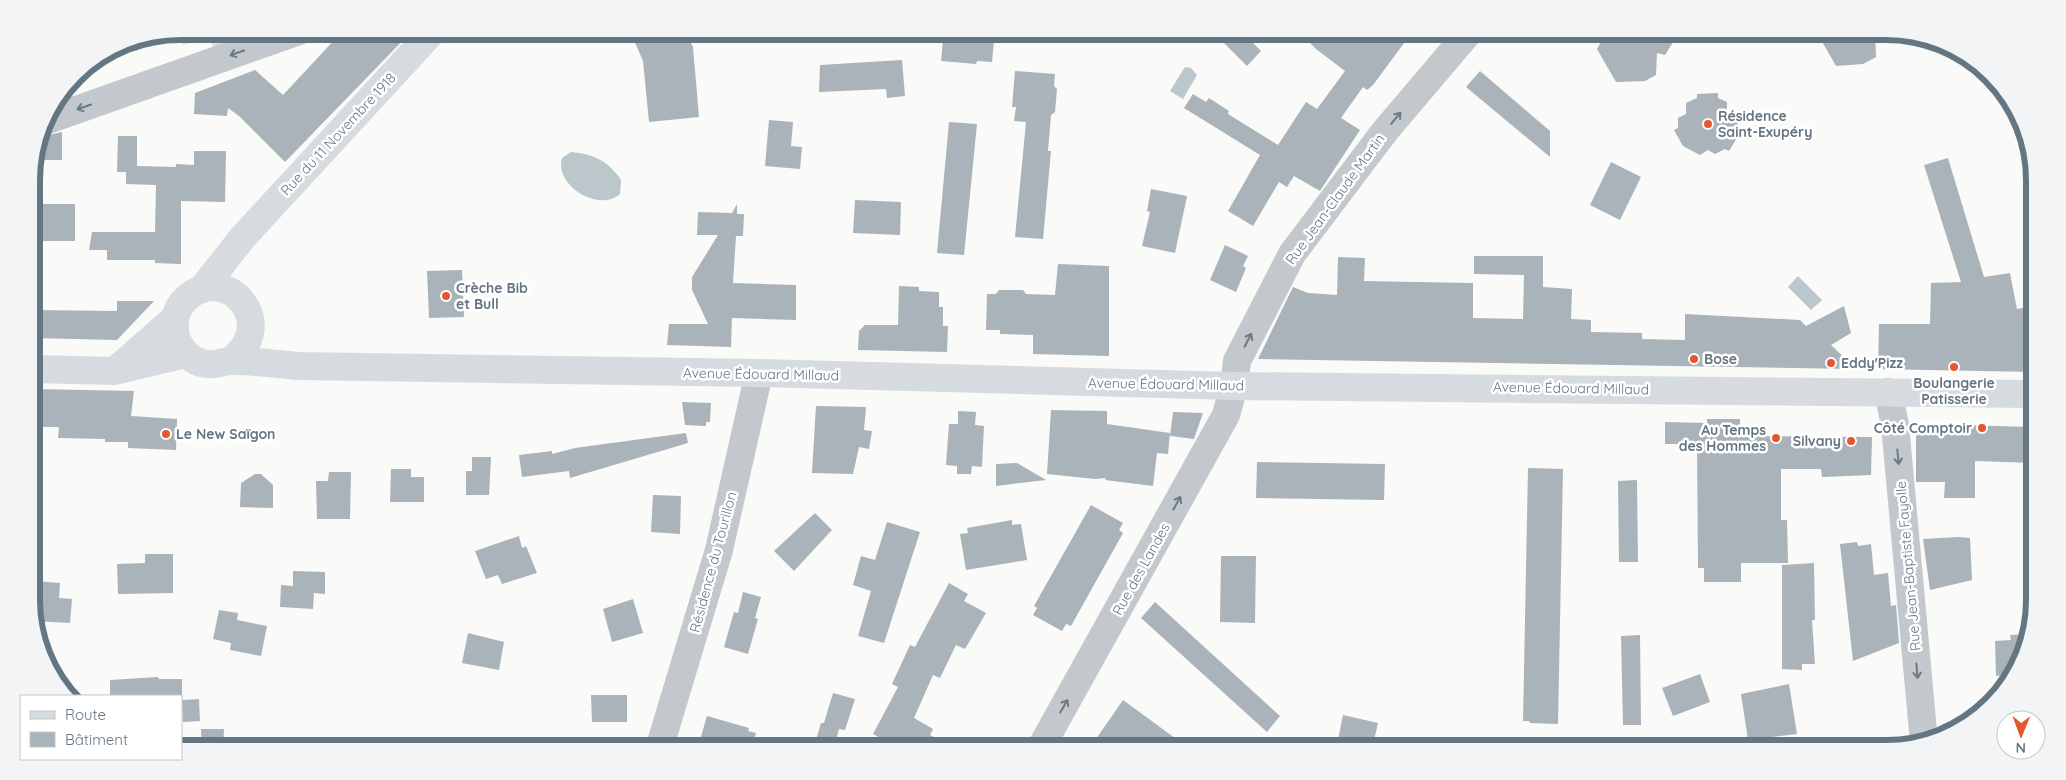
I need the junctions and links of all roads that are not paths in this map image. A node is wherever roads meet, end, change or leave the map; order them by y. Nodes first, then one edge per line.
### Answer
1 (274, 40) edge
2 (426, 40) edge
3 (1462, 40) edge
4 (54, 118) edge
5 (243, 237) junction
6 (202, 289) junction
7 (239, 297) junction
8 (175, 318) junction
9 (251, 332) junction
10 (186, 354) junction
11 (231, 360) junction
12 (298, 366) junction
13 (40, 369) edge
14 (115, 371) junction
15 (759, 373) junction
16 (1234, 386) junction
17 (1888, 392) junction
18 (2026, 394) edge
19 (1923, 735) edge
20 (662, 740) edge
21 (1045, 740) edge

1 -> 4 street
2 - 5 main road, Rue du 11 Novembre 1918
16 -> 3 street, Rue Jean-Claude Martin
5 - 6 main road, Rue du 11 Novembre 1918
5 - 7 main road
6 - 7 main road
6 - 8 main road
7 - 9 main road
8 - 10 main road
8 - 14 main road
9 - 11 main road
9 - 12 main road
10 - 11 main road
10 - 14 main road
11 - 12 main road, Avenue Édouard Millaud
12 - 15 main road, Avenue Édouard Millaud
13 - 14 main road
15 - 16 main road, Avenue Édouard Millaud
15 - 20 street, Résidence du Tourillon
16 - 17 main road, Avenue Édouard Millaud
21 -> 16 street, Rue des Landes
17 - 18 main road, Avenue Édouard Millaud
17 -> 19 street, Rue Jean-Baptiste Fayolle

